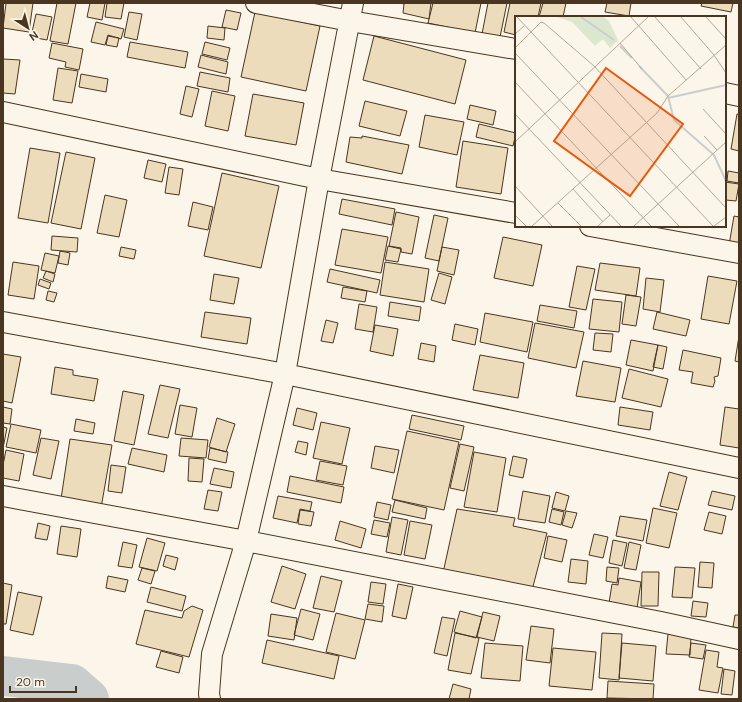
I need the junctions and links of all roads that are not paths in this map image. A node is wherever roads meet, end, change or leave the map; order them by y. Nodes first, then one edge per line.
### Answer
1 (256, 3) edge
2 (351, 12) edge
3 (515, 49) edge
4 (726, 93) edge
5 (739, 96) edge
6 (3, 112) edge
7 (319, 180) junction
8 (515, 213) edge
9 (595, 227) edge
10 (739, 254) edge
11 (3, 322) edge
12 (285, 374) junction
13 (739, 468) edge
14 (3, 496) edge
15 (246, 541) junction
16 (739, 639) edge
17 (210, 699) edge

1 - 2 street
2 - 3 street
2 - 7 street
4 - 5 street
6 - 7 street
7 - 8 street
7 - 12 street
9 - 10 street
11 - 12 street
12 - 13 street
12 - 15 street
14 - 15 street
15 - 16 street
15 - 17 street

